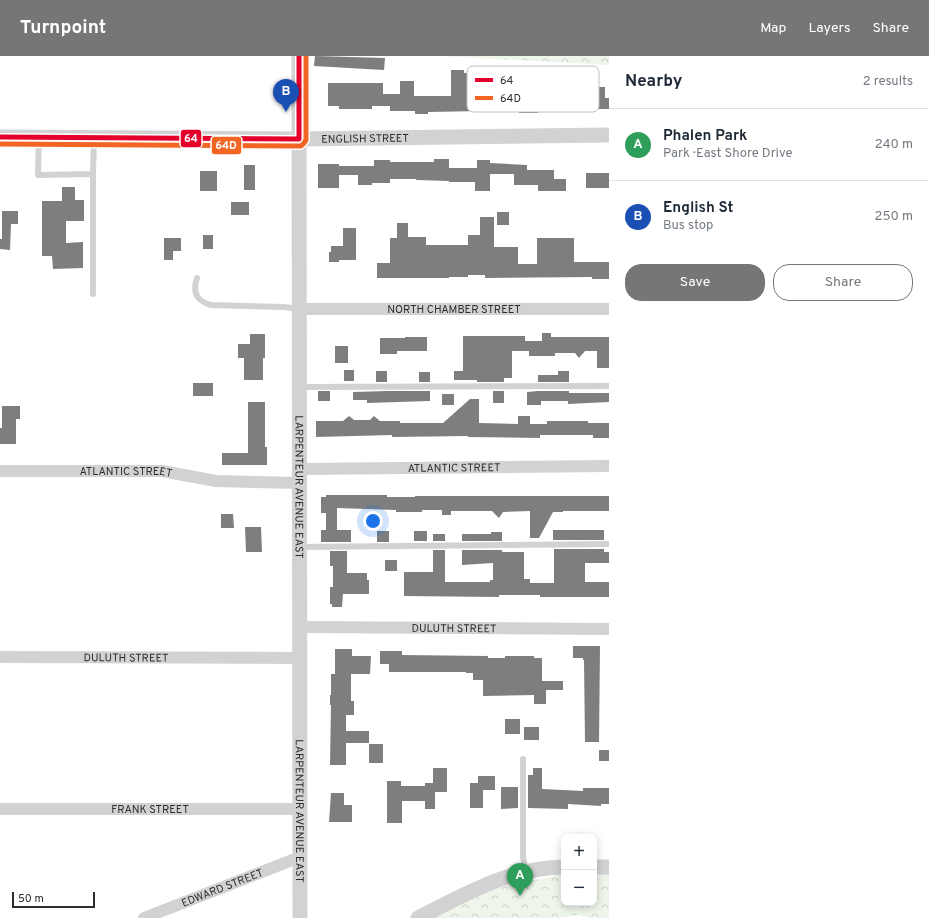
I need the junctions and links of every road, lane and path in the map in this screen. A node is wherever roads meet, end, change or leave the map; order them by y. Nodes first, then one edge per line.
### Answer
1 (299, 56) edge
2 (609, 135) edge
3 (0, 137) edge
4 (39, 137) junction
5 (94, 137) junction
6 (299, 139) junction
7 (93, 174) junction
8 (197, 278) dead end
9 (93, 294) dead end
10 (299, 309) junction
11 (609, 309) edge
12 (609, 386) edge
13 (299, 387) junction
14 (609, 466) edge
15 (0, 471) edge
16 (299, 476) junction
17 (609, 544) edge
18 (299, 547) junction
19 (300, 627) junction
20 (609, 629) edge
21 (0, 657) edge
22 (300, 658) junction
23 (524, 759) dead end
24 (0, 809) edge
25 (300, 809) junction
26 (300, 858) junction
27 (561, 867) edge
28 (597, 867) edge
29 (609, 868) edge
30 (526, 871) junction
31 (144, 918) edge
32 (300, 918) edge
33 (418, 918) edge

1 - 6 street, LARPENTEUR AVENUE EAST
2 - 6 street, ENGLISH STREET
3 - 4 street, ENGLISH STREET
4 - 5 street, ENGLISH STREET
4 - 7 lane
5 - 6 street, ENGLISH STREET
5 - 7 lane
6 - 10 street, LARPENTEUR AVENUE EAST
7 - 9 lane
8 - 10 lane
10 - 11 street, NORTH CHAMBER STREET
10 - 13 street, LARPENTEUR AVENUE EAST
12 - 13 lane
13 - 16 street, LARPENTEUR AVENUE EAST
14 - 16 street, ATLANTIC STREET
15 - 16 street, ATLANTIC STREET
16 - 18 street, LARPENTEUR AVENUE EAST
17 - 18 lane
18 - 19 street, LARPENTEUR AVENUE EAST
19 - 20 street, DULUTH STREET
19 - 22 street, LARPENTEUR AVENUE EAST
21 - 22 street, DULUTH STREET
22 - 25 street, LARPENTEUR AVENUE EAST
23 - 30 lane
24 - 25 street, FRANK STREET
25 - 26 street, LARPENTEUR AVENUE EAST
26 - 31 street, EDWARD STREET
26 - 32 street, LARPENTEUR AVENUE EAST
27 - 30 street
28 - 29 street
30 - 33 street

